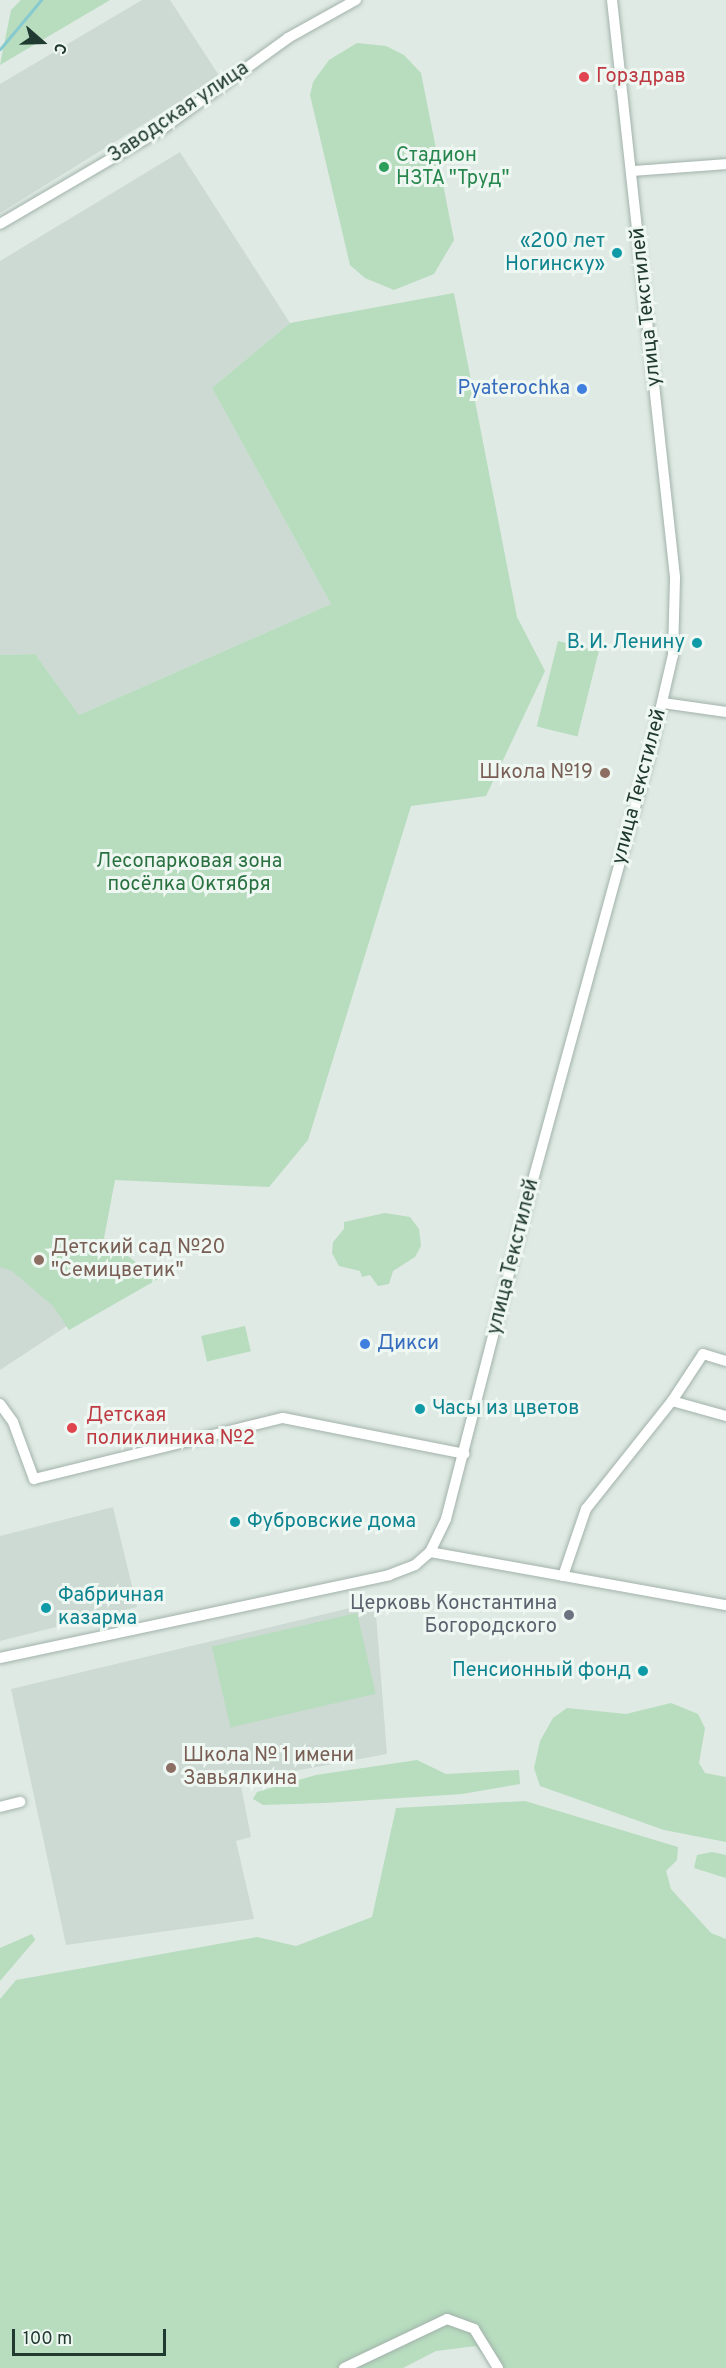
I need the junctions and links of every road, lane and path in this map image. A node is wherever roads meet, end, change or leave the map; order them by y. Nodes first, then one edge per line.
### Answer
1 (356, 0) edge
2 (612, 0) edge
3 (726, 164) edge
4 (633, 171) junction
5 (0, 224) edge
6 (663, 703) junction
7 (726, 712) edge
8 (726, 1360) edge
9 (672, 1401) junction
10 (0, 1404) edge
11 (726, 1416) edge
12 (464, 1454) junction
13 (430, 1552) junction
14 (562, 1576) junction
15 (726, 1605) edge
16 (0, 1658) edge
17 (20, 1802) dead end
18 (0, 1807) edge
19 (344, 2368) edge
20 (498, 2368) edge

1 - 5 street, Заводская улица
2 - 4 street, улица Текстилей
3 - 4 street
4 - 6 street, улица Текстилей
6 - 7 street
6 - 12 street, улица Текстилей
8 - 9 street
9 - 11 street
9 - 14 street
10 - 12 street
12 - 13 street, улица Текстилей
13 - 14 street
13 - 16 street
14 - 15 street
17 - 18 street
19 - 20 street

